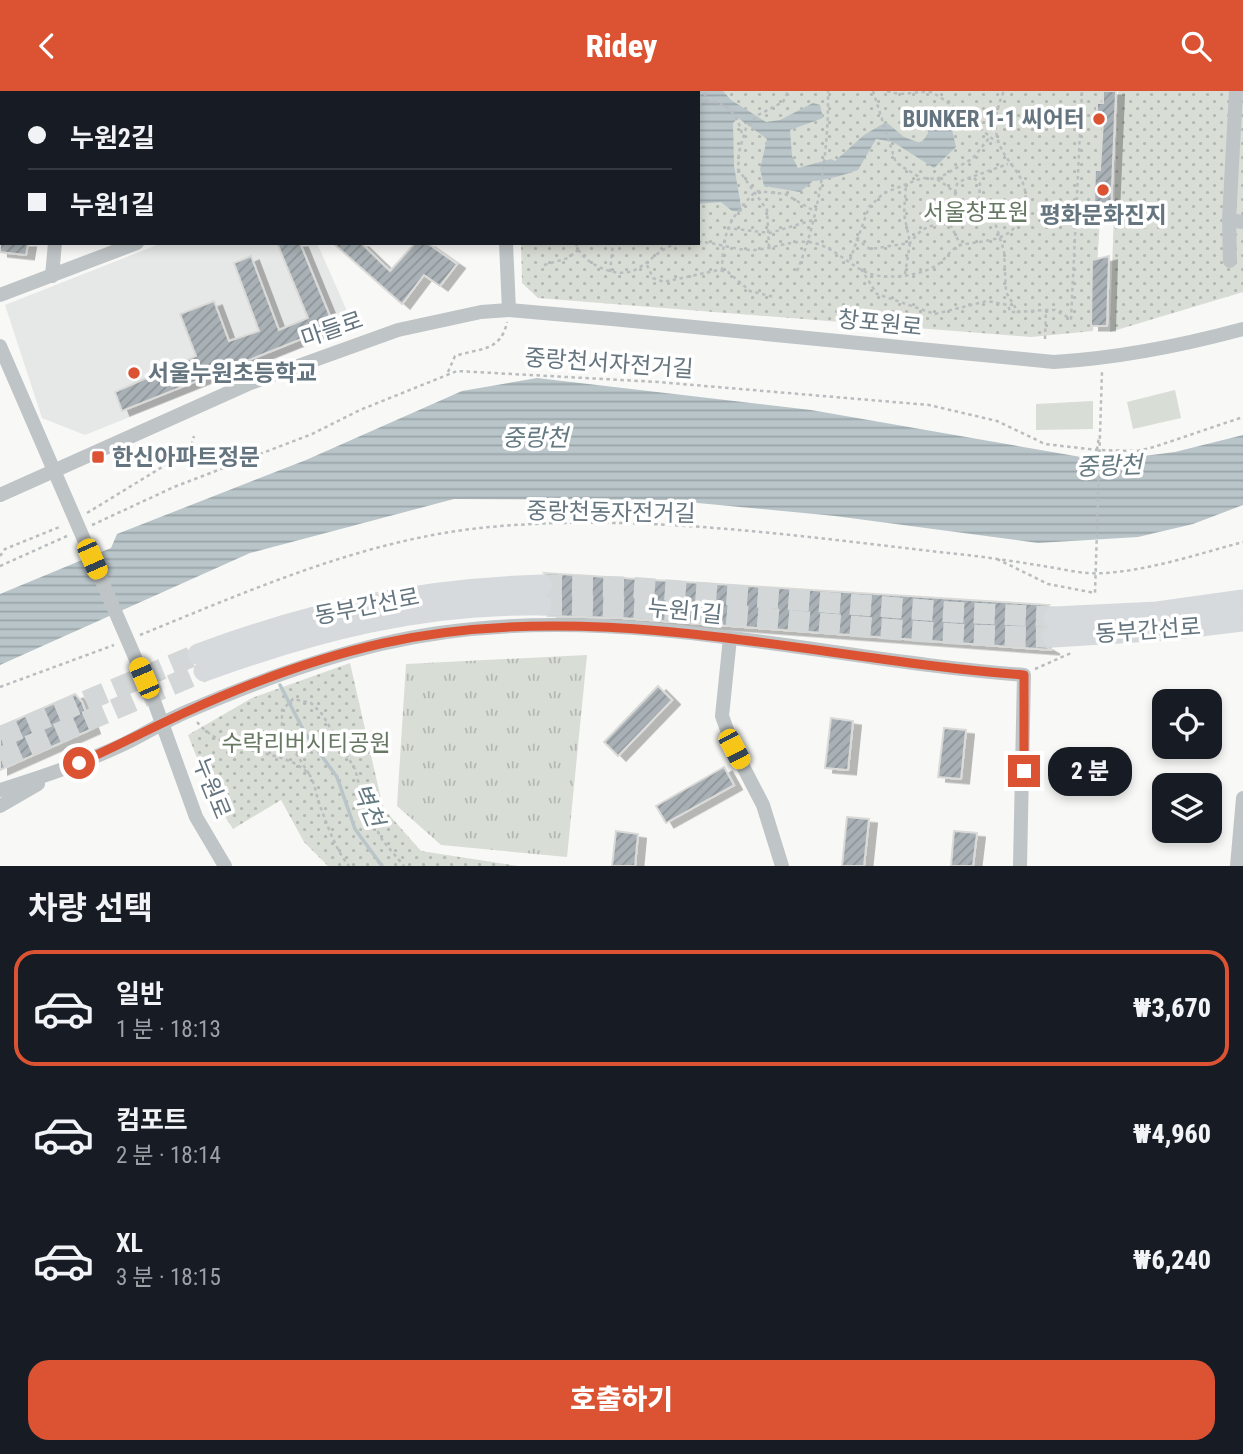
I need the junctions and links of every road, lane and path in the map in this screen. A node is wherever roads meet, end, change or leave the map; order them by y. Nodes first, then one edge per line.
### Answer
1 (705, 91) edge
2 (788, 91) edge
3 (828, 91) edge
4 (873, 91) edge
5 (887, 91) edge
6 (1004, 91) edge
7 (1082, 91) edge
8 (1236, 91) edge
9 (706, 101) junction
10 (700, 104) edge
11 (742, 134) junction
12 (990, 137) junction
13 (999, 144) junction
14 (1008, 165) junction
15 (922, 178) junction
16 (974, 178) junction
17 (937, 179) junction
18 (906, 184) junction
19 (756, 191) junction
20 (955, 192) junction
21 (979, 200) junction
22 (962, 206) junction
23 (814, 211) junction
24 (813, 220) junction
25 (1236, 221) edge
26 (950, 224) junction
27 (726, 228) junction
28 (1000, 236) junction
29 (856, 239) junction
30 (700, 242) edge
31 (809, 242) junction
32 (910, 243) junction
33 (960, 244) junction
34 (55, 245) edge
35 (132, 245) edge
36 (506, 245) edge
37 (577, 245) edge
38 (613, 245) edge
39 (674, 245) edge
40 (722, 245) junction
41 (769, 247) junction
42 (578, 250) junction
43 (850, 261) junction
44 (1230, 261) dead end
45 (544, 265) dead end
46 (647, 265) junction
47 (859, 267) junction
48 (722, 271) junction
49 (797, 271) dead end
50 (610, 272) junction
51 (904, 275) junction
52 (52, 276) junction
53 (0, 295) edge
54 (774, 297) dead end
55 (509, 310) junction
56 (1046, 310) junction
57 (1018, 312) junction
58 (1243, 330) edge
59 (1045, 339) dead end
60 (0, 347) edge
61 (1102, 359) junction
62 (448, 372) junction
63 (1101, 408) junction
64 (1243, 417) edge
65 (194, 436) dead end
66 (1097, 450) junction
67 (53, 470) junction
68 (0, 495) edge
69 (73, 513) junction
70 (65, 524) dead end
71 (89, 526) dead end
72 (69, 535) dead end
73 (1243, 542) edge
74 (0, 556) edge
75 (994, 558) junction
76 (0, 566) edge
77 (541, 595) tunnel mouth
78 (1243, 600) edge
79 (1243, 621) edge
80 (137, 636) dead end
81 (730, 638) junction
82 (114, 645) dead end
83 (1081, 648) dead end
84 (201, 663) tunnel mouth
85 (1024, 675) junction
86 (0, 687) edge
87 (195, 720) dead end
88 (163, 724) junction
89 (57, 772) junction
90 (309, 774) junction
91 (0, 790) edge
92 (1243, 798) edge
93 (0, 806) edge
94 (225, 866) edge
95 (349, 866) edge
96 (404, 866) edge
97 (782, 866) edge
98 (1020, 866) edge
99 (1237, 866) edge

1 - 9 path
2 - 11 path
3 - 23 path
4 - 15 path
5 - 12 path
6 - 13 path
7 - 56 path
8 - 25 street
9 - 10 path
9 - 11 path
11 - 19 path
12 - 13 path
12 - 17 path
13 - 14 path
14 - 16 path
14 - 28 path
15 - 17 path
15 - 18 path
16 - 20 path
16 - 21 path
17 - 20 path
18 - 29 path
18 - 32 path
19 - 23 path
19 - 27 path
19 - 41 path
20 - 22 path
21 - 22 path
21 - 28 path
22 - 26 path
23 - 24 path
24 - 27 path
24 - 31 path
25 - 44 street
26 - 32 path
26 - 33 path
27 - 40 path
28 - 33 path
28 - 57 path
29 - 32 path
29 - 43 path
30 - 40 path
31 - 41 path
31 - 43 path
31 - 49 path
32 - 51 path
33 - 51 path
34 - 52 street
35 - 52 street
36 - 55 street
37 - 42 path
38 - 50 path
39 - 46 path
40 - 41 path
40 - 48 path
42 - 45 path
42 - 50 path
43 - 47 path
46 - 48 path
46 - 50 path
47 - 51 path
47 - 57 path
48 - 54 path
52 - 53 street
55 - 61 street, 창포원로
55 - 62 path
55 - 67 street, 마들로
56 - 57 path
56 - 59 path
58 - 61 street, 창포원로
60 - 67 street, 누원로
61 - 63 path
62 - 66 path, 중랑천서자전거길
62 - 71 path, 중랑천서자전거길
63 - 66 path
63 - 75 path
64 - 66 path, 중랑천서자전거길
65 - 69 path
67 - 68 street, 마들로
67 - 69 street, 누원로
69 - 88 street, 누원로
70 - 74 path
72 - 76 path
73 - 75 path, 중랑천동자전거길
75 - 80 path, 중랑천동자전거길
77 - 84 highway, 동부간선로
78 - 79 highway, 동부간선로
81 - 85 street, 누원1길
81 - 88 street, 누원1길
81 - 97 street
82 - 86 path
83 - 85 path
85 - 98 street
87 - 90 path
88 - 89 street, 누원1길
88 - 94 street, 누원로
89 - 91 street
89 - 93 street
90 - 95 path
90 - 96 path
92 - 99 street

